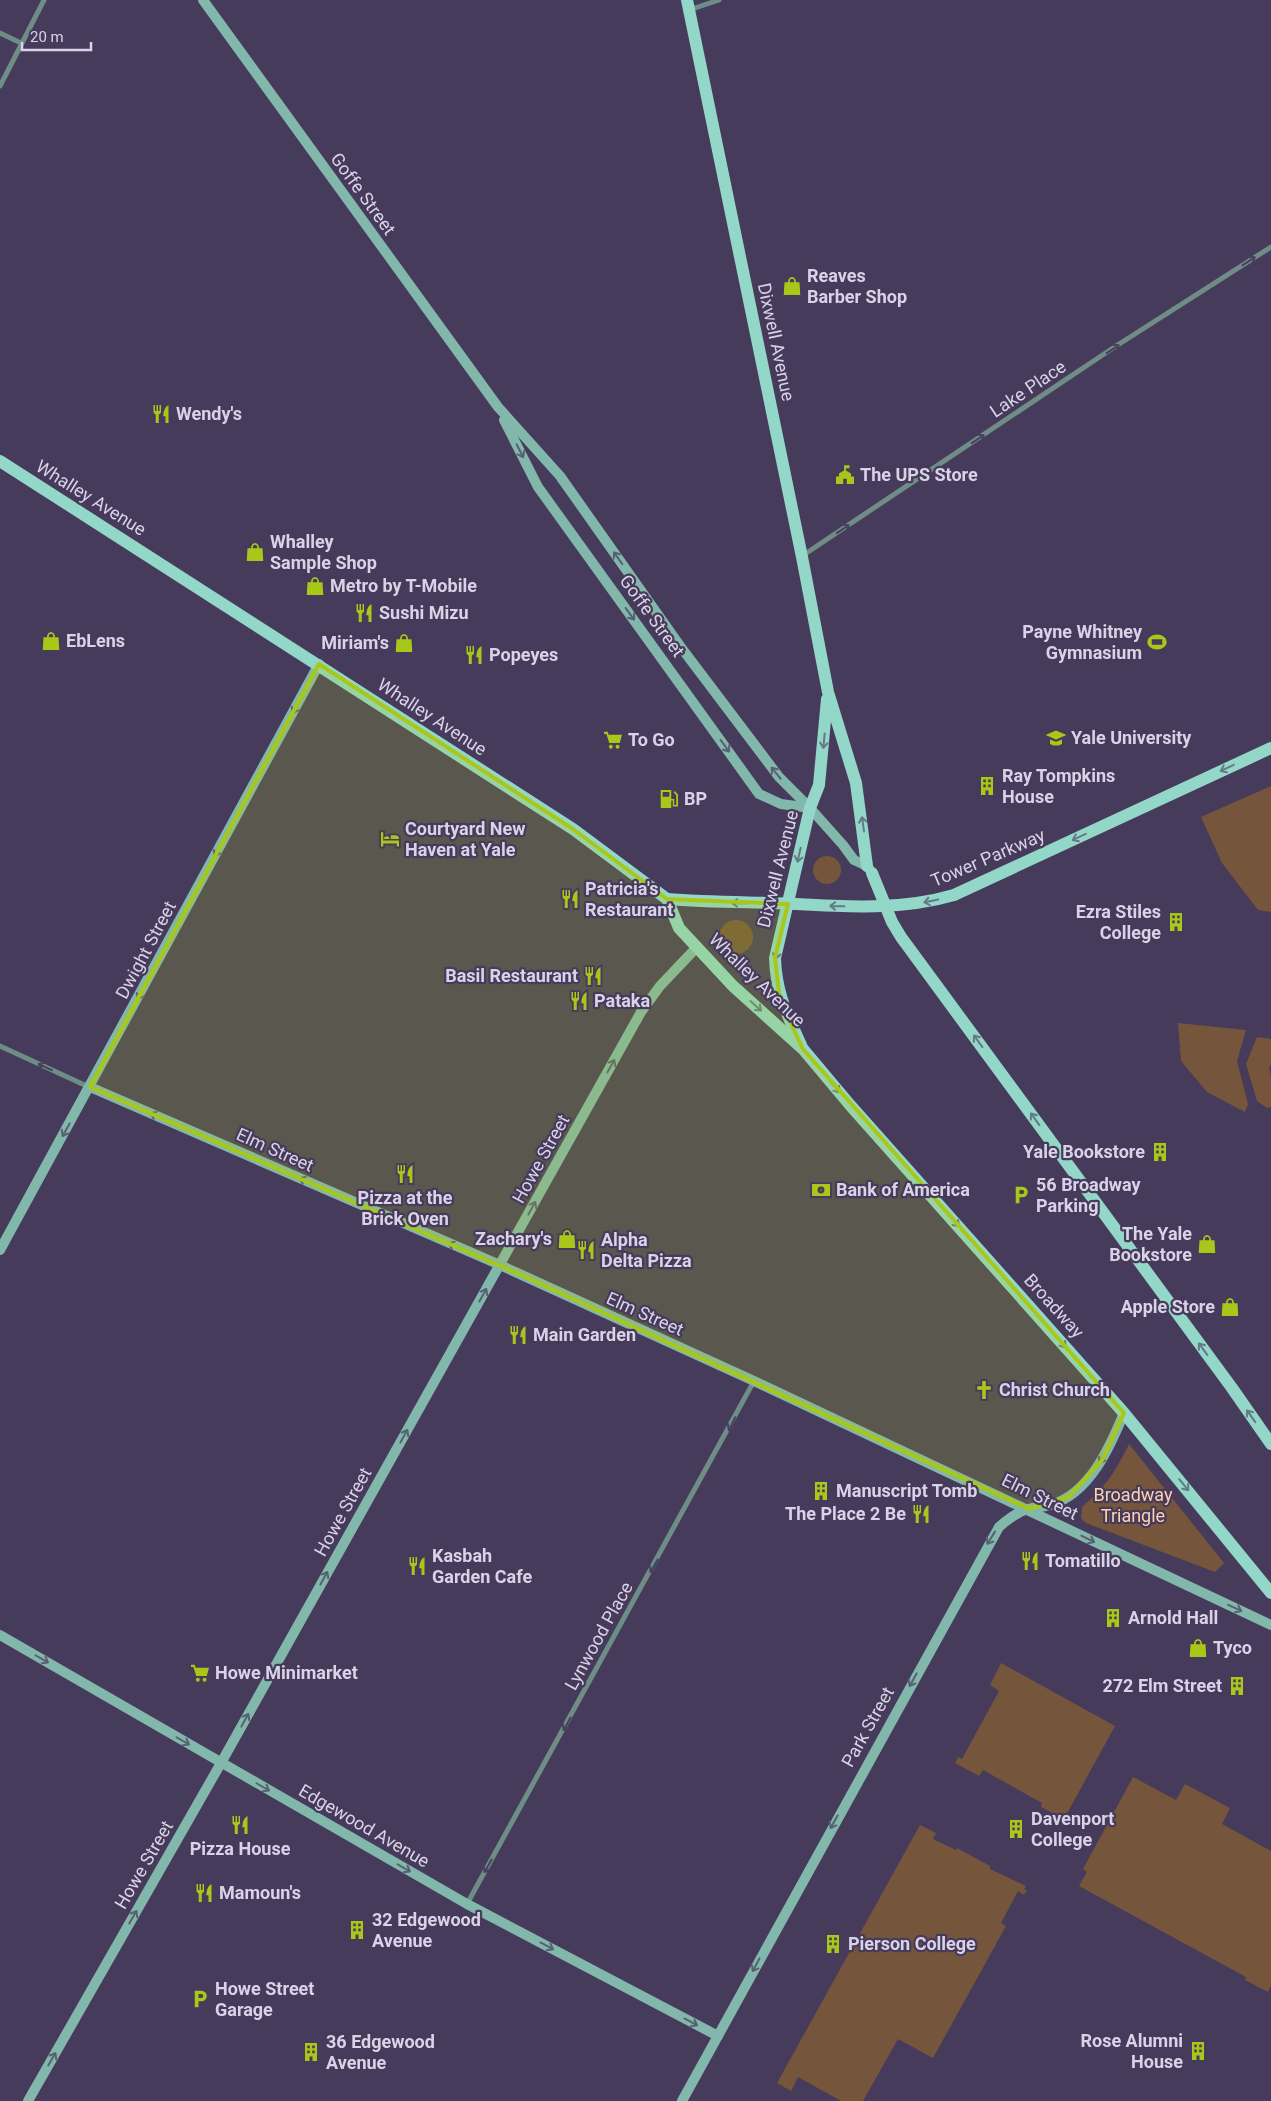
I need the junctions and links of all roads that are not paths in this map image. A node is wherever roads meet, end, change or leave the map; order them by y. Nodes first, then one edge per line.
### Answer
1 (44, 0) edge
2 (203, 0) edge
3 (719, 0) edge
4 (688, 5) edge
5 (0, 33) edge
6 (21, 43) junction
7 (0, 86) edge
8 (1271, 247) edge
9 (498, 407) junction
10 (0, 461) edge
11 (802, 556) junction
12 (319, 664) junction
13 (828, 692) junction
14 (1271, 748) edge
15 (810, 808) junction
16 (870, 869) junction
17 (668, 899) junction
18 (788, 904) junction
19 (886, 907) junction
20 (697, 947) junction
21 (0, 1046) edge
22 (804, 1049) junction
23 (90, 1087) junction
24 (0, 1250) edge
25 (500, 1266) junction
26 (754, 1381) junction
27 (1124, 1413) junction
28 (1271, 1444) edge
29 (1029, 1509) junction
30 (1271, 1593) edge
31 (1271, 1625) edge
32 (0, 1635) edge
33 (221, 1762) junction
34 (467, 1904) junction
35 (718, 2036) junction
36 (28, 2101) edge
37 (682, 2101) edge

1 - 6 street
2 - 9 main road, Goffe Street
3 - 4 street
4 - 11 main road, Dixwell Avenue
5 - 6 street
6 - 7 street
11 -> 8 street, Lake Place
15 -> 9 main road, Goffe Street
9 -> 15 main road, Goffe Street
10 - 12 main road, Whalley Avenue
11 - 13 main road, Dixwell Avenue
12 - 17 main road, Whalley Avenue
12 -> 23 main road, Dwight Street
13 -> 15 main road, Dixwell Avenue
16 -> 13 main road, Dixwell Avenue
14 -> 19 main road, Tower Parkway
15 - 16 main road, Goffe Street
15 -> 18 main road, Dixwell Avenue
16 - 19 main road
18 -> 17 main road, Tower Parkway
17 - 20 main road, Whalley Avenue
19 -> 18 main road, Tower Parkway
18 -> 22 main road, Dixwell Avenue
28 -> 19 main road
20 -> 22 main road, Whalley Avenue
25 -> 20 main road, Howe Street
23 -> 21 street, Elm Street
22 -> 27 main road, Broadway
23 -> 24 main road, Dwight Street
25 -> 23 main road, Elm Street
25 - 26 main road, Elm Street
33 -> 25 main road, Howe Street
26 - 29 main road, Elm Street
26 -> 34 street, Lynwood Place
27 -> 29 main road, Park Street
27 -> 30 main road, Broadway
29 -> 31 main road, Elm Street
29 -> 35 main road, Park Street
32 -> 33 main road, Edgewood Avenue
33 -> 34 main road, Edgewood Avenue
36 -> 33 main road, Howe Street
34 -> 35 main road, Edgewood Avenue
35 - 37 main road, Park Street

